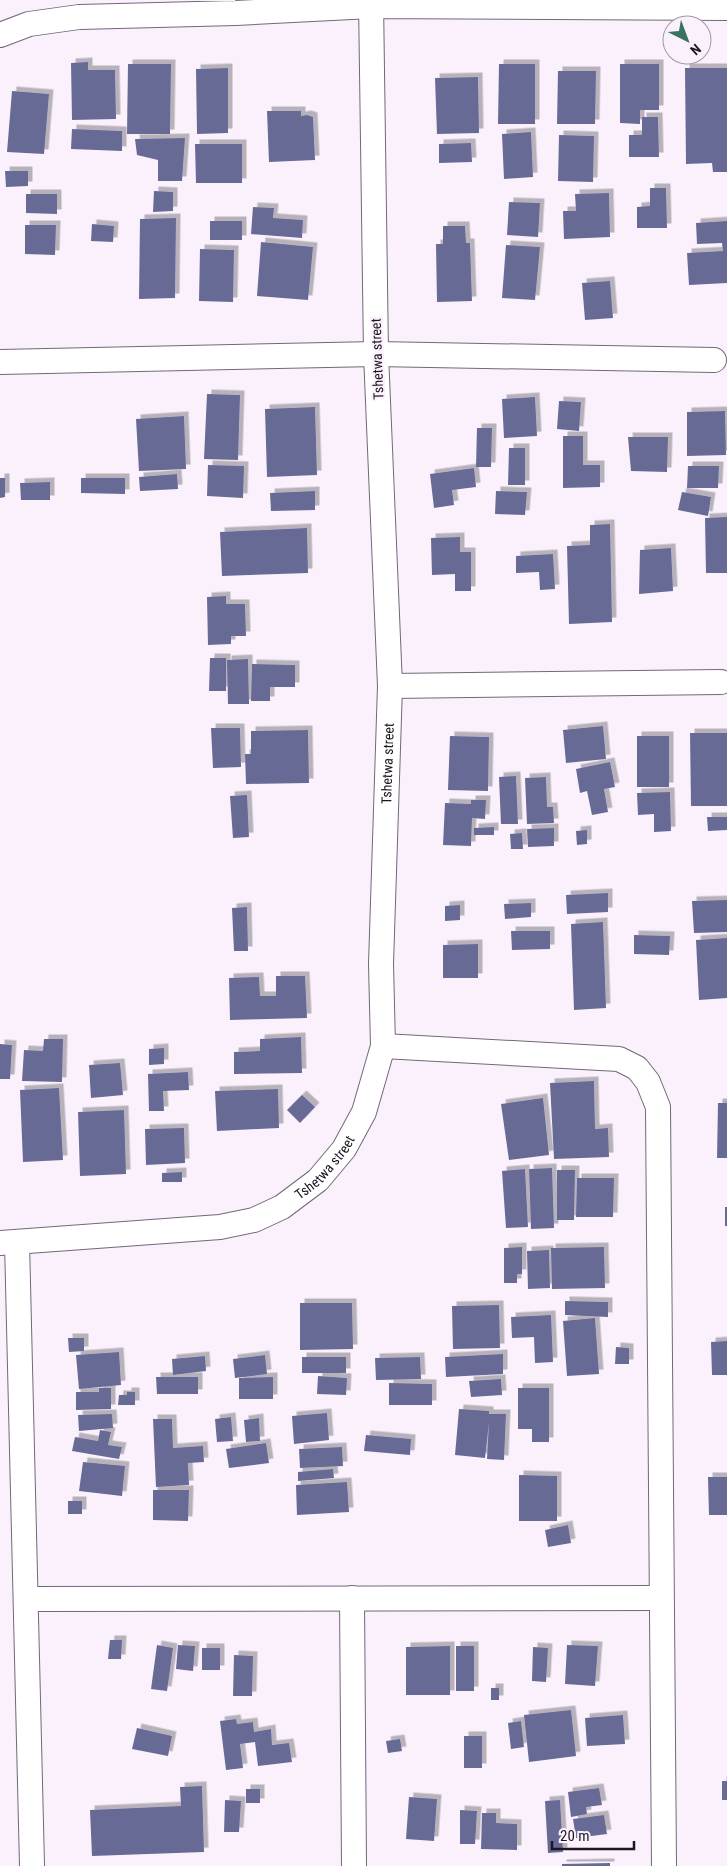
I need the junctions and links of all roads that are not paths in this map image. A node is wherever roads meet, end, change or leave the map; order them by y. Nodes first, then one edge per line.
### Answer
1 (371, 3) edge
2 (727, 8) edge
3 (0, 34) edge
4 (376, 354) junction
5 (714, 360) dead end
6 (0, 362) edge
7 (721, 682) dead end
8 (390, 686) junction
9 (383, 1046) junction
10 (9, 1242) edge
11 (352, 1598) junction
12 (661, 1598) junction
13 (26, 1599) junction
14 (32, 1866) edge
15 (354, 1866) edge
16 (664, 1866) edge

1 - 2 street
1 - 3 street
1 - 4 street, Tshetwa street
4 - 5 street
4 - 6 street
4 - 8 street, Tshetwa street
7 - 8 street
8 - 9 street, Tshetwa street
9 - 10 street, Tshetwa street
9 - 12 street
10 - 13 street
11 - 12 street
11 - 13 street
11 - 15 street
12 - 16 street
13 - 14 street

